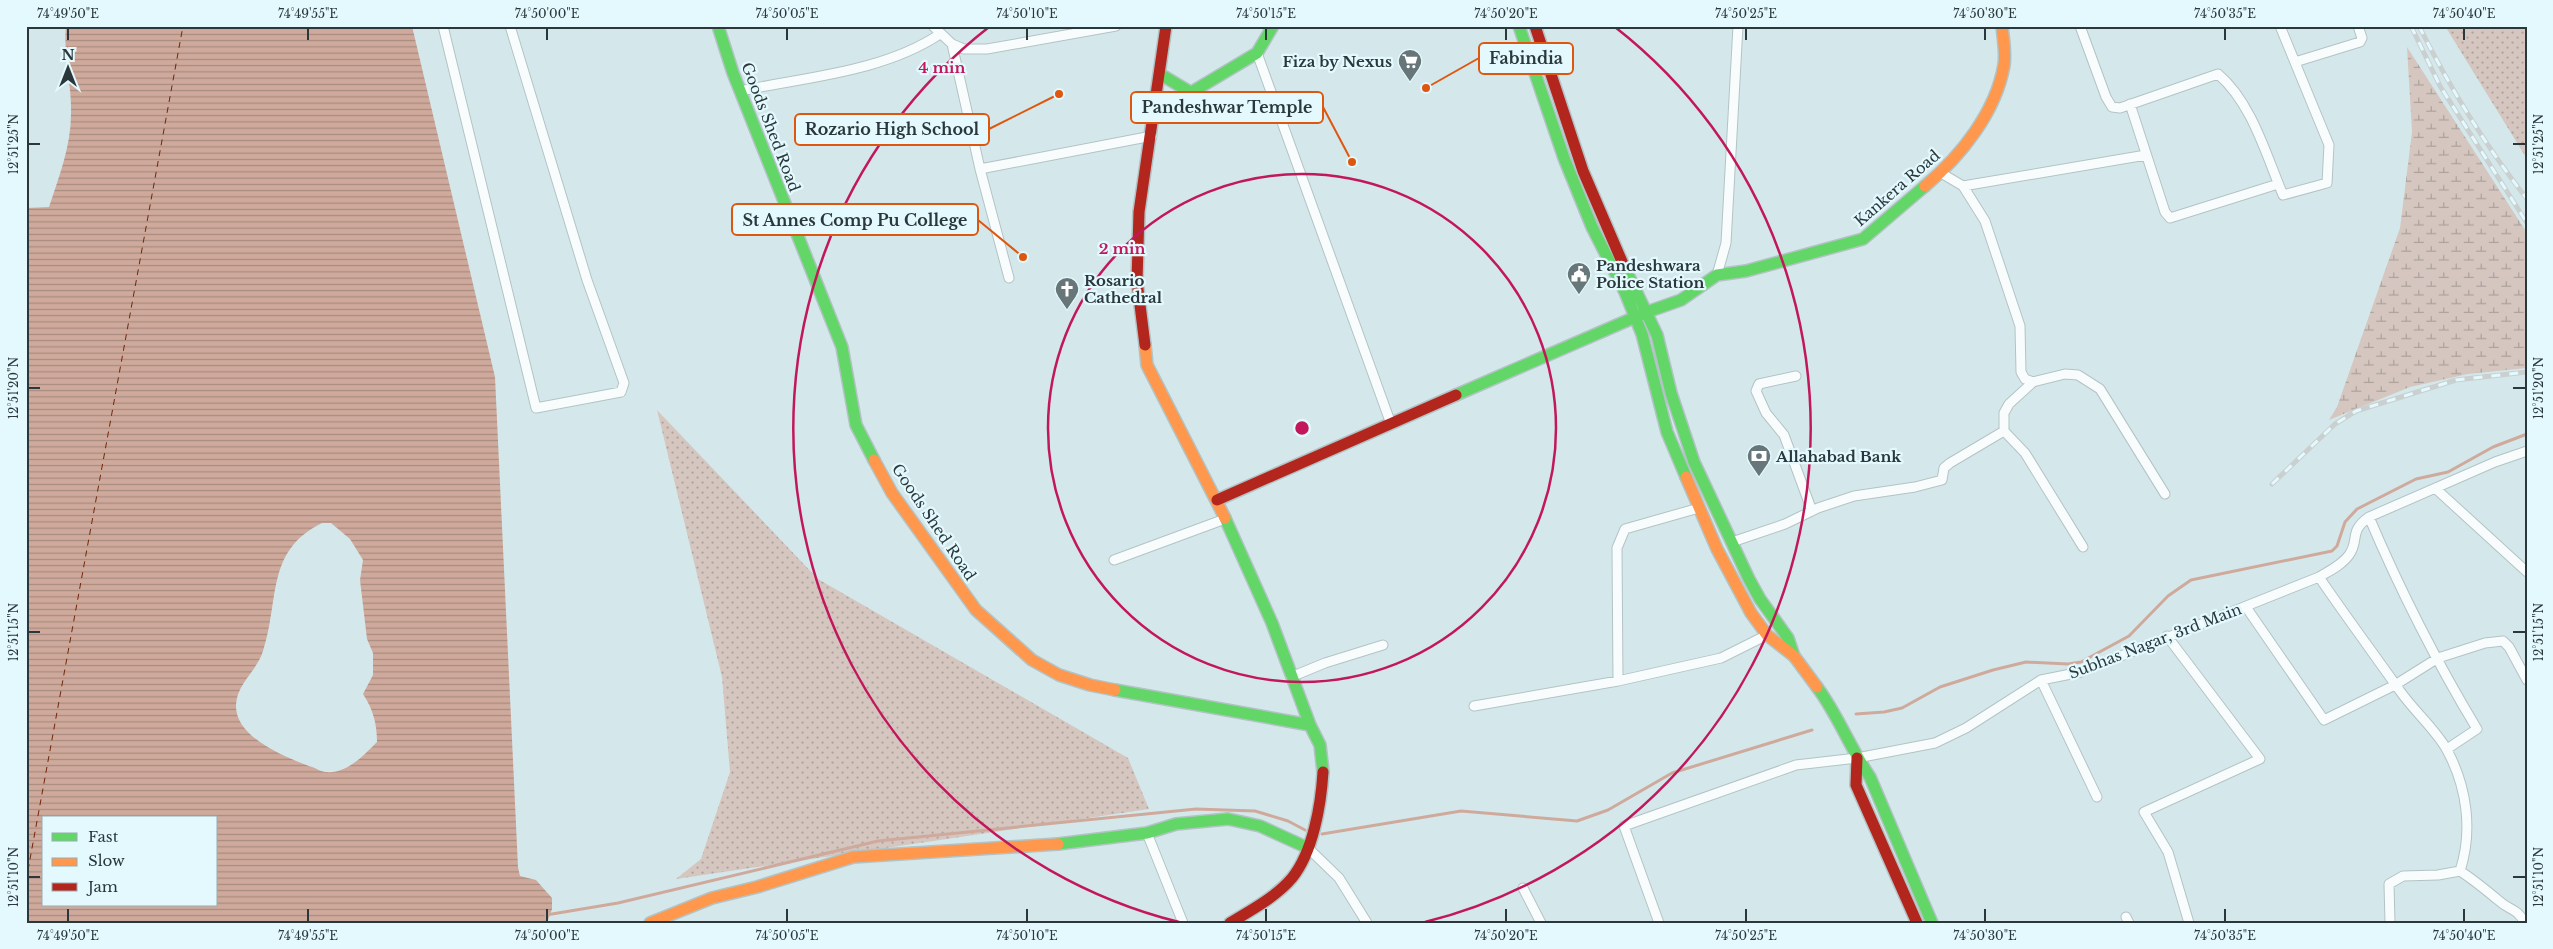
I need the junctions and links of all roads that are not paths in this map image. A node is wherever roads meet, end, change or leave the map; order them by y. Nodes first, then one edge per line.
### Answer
1 (443, 26) edge
2 (510, 26) edge
3 (718, 26) edge
4 (933, 26) edge
5 (1116, 26) edge
6 (1166, 26) edge
7 (1273, 26) edge
8 (1519, 26) edge
9 (1535, 26) edge
10 (1738, 26) edge
11 (2002, 26) edge
12 (2080, 26) edge
13 (2280, 26) edge
14 (2358, 26) edge
15 (940, 34) junction
16 (952, 44) junction
17 (1257, 53) junction
18 (2295, 62) junction
19 (1160, 74) junction
20 (740, 90) junction
21 (1190, 92) junction
22 (2130, 104) junction
23 (1155, 114) junction
24 (1152, 136) junction
25 (2146, 155) junction
26 (980, 169) junction
27 (1941, 173) junction
28 (2278, 184) junction
29 (1962, 186) junction
30 (1612, 254) junction
31 (1717, 275) junction
32 (1009, 278) dead end
33 (1647, 312) junction
34 (1634, 319) junction
35 (1796, 376) dead end
36 (2033, 382) junction
37 (1392, 424) junction
38 (2004, 431) junction
39 (2527, 452) edge
40 (2435, 488) junction
41 (2165, 494) dead end
42 (1217, 500) junction
43 (1699, 508) junction
44 (1812, 511) junction
45 (2369, 518) junction
46 (1225, 519) junction
47 (1732, 542) junction
48 (2084, 547) dead end
49 (1717, 549) junction
50 (1114, 560) dead end
51 (2527, 572) edge
52 (2319, 576) junction
53 (2246, 607) junction
54 (1767, 635) junction
55 (2168, 636) junction
56 (1383, 645) dead end
57 (1794, 656) junction
58 (2438, 658) junction
59 (1291, 677) junction
60 (2041, 680) junction
61 (2527, 680) edge
62 (1618, 681) junction
63 (2395, 685) junction
64 (1474, 706) dead end
65 (1310, 725) junction
66 (2447, 749) junction
67 (1857, 758) junction
68 (2097, 797) dead end
69 (1148, 832) junction
70 (1308, 848) junction
71 (2460, 871) junction
72 (1523, 888) dead end
73 (650, 923) edge
74 (1183, 923) edge
75 (1230, 923) edge
76 (1367, 923) edge
77 (1541, 923) edge
78 (1659, 923) edge
79 (1917, 923) edge
80 (1932, 923) edge
81 (2188, 923) edge
82 (2390, 923) edge
83 (2525, 923) edge

1 - 2 street
3 - 20 street, Goods Shed Road
4 - 15 street
5 - 16 street
6 - 19 street
7 - 17 street
8 - 30 street
9 - 30 street
10 - 31 street
11 - 27 street, Kankera Road
12 - 22 street
13 - 18 street
14 - 18 street
15 - 16 street
15 - 20 street
16 - 26 street
17 - 21 street
17 - 37 street
18 - 28 street
19 - 21 street
19 - 23 street
20 - 65 street, Goods Shed Road
21 - 23 street
22 - 25 street
22 - 28 street
23 - 24 street
24 - 26 street
24 - 42 street
25 - 28 street
25 - 29 street
26 - 32 street
27 - 29 street
27 - 31 street, Kankera Road
29 - 36 street
30 - 33 street
30 - 34 street
31 - 33 street
33 - 34 street
33 - 47 street
34 - 37 street
34 - 43 street
35 - 44 street
36 - 38 street
36 - 41 street
37 - 42 street
38 - 44 street
38 - 48 street
39 - 40 street
40 - 45 street
40 - 51 street
42 - 46 street
43 - 49 street
43 - 62 street
44 - 47 street
45 - 52 street, Subhas Nagar, 3rd Main
45 - 58 street
46 - 50 street
46 - 59 street
47 - 49 street
47 - 57 street
49 - 54 street
52 - 53 street, Subhas Nagar, 3rd Main
52 - 63 street
53 - 55 street, Subhas Nagar, 3rd Main
53 - 63 street
54 - 57 street
54 - 62 street
55 - 60 street, Subhas Nagar, 3rd Main
55 - 81 street
56 - 59 street
57 - 67 street
58 - 61 street
58 - 63 street
58 - 66 street
59 - 65 street
60 - 67 street, Subhas Nagar, 3rd Main
60 - 68 street
62 - 64 street
63 - 66 street
65 - 70 street
66 - 71 street
67 - 78 street, Subhas Nagar, 3rd Main
67 - 79 street
67 - 80 street
69 - 70 street
69 - 73 street
69 - 74 street
70 - 75 street
70 - 76 street
71 - 82 street
71 - 83 street
72 - 77 street

